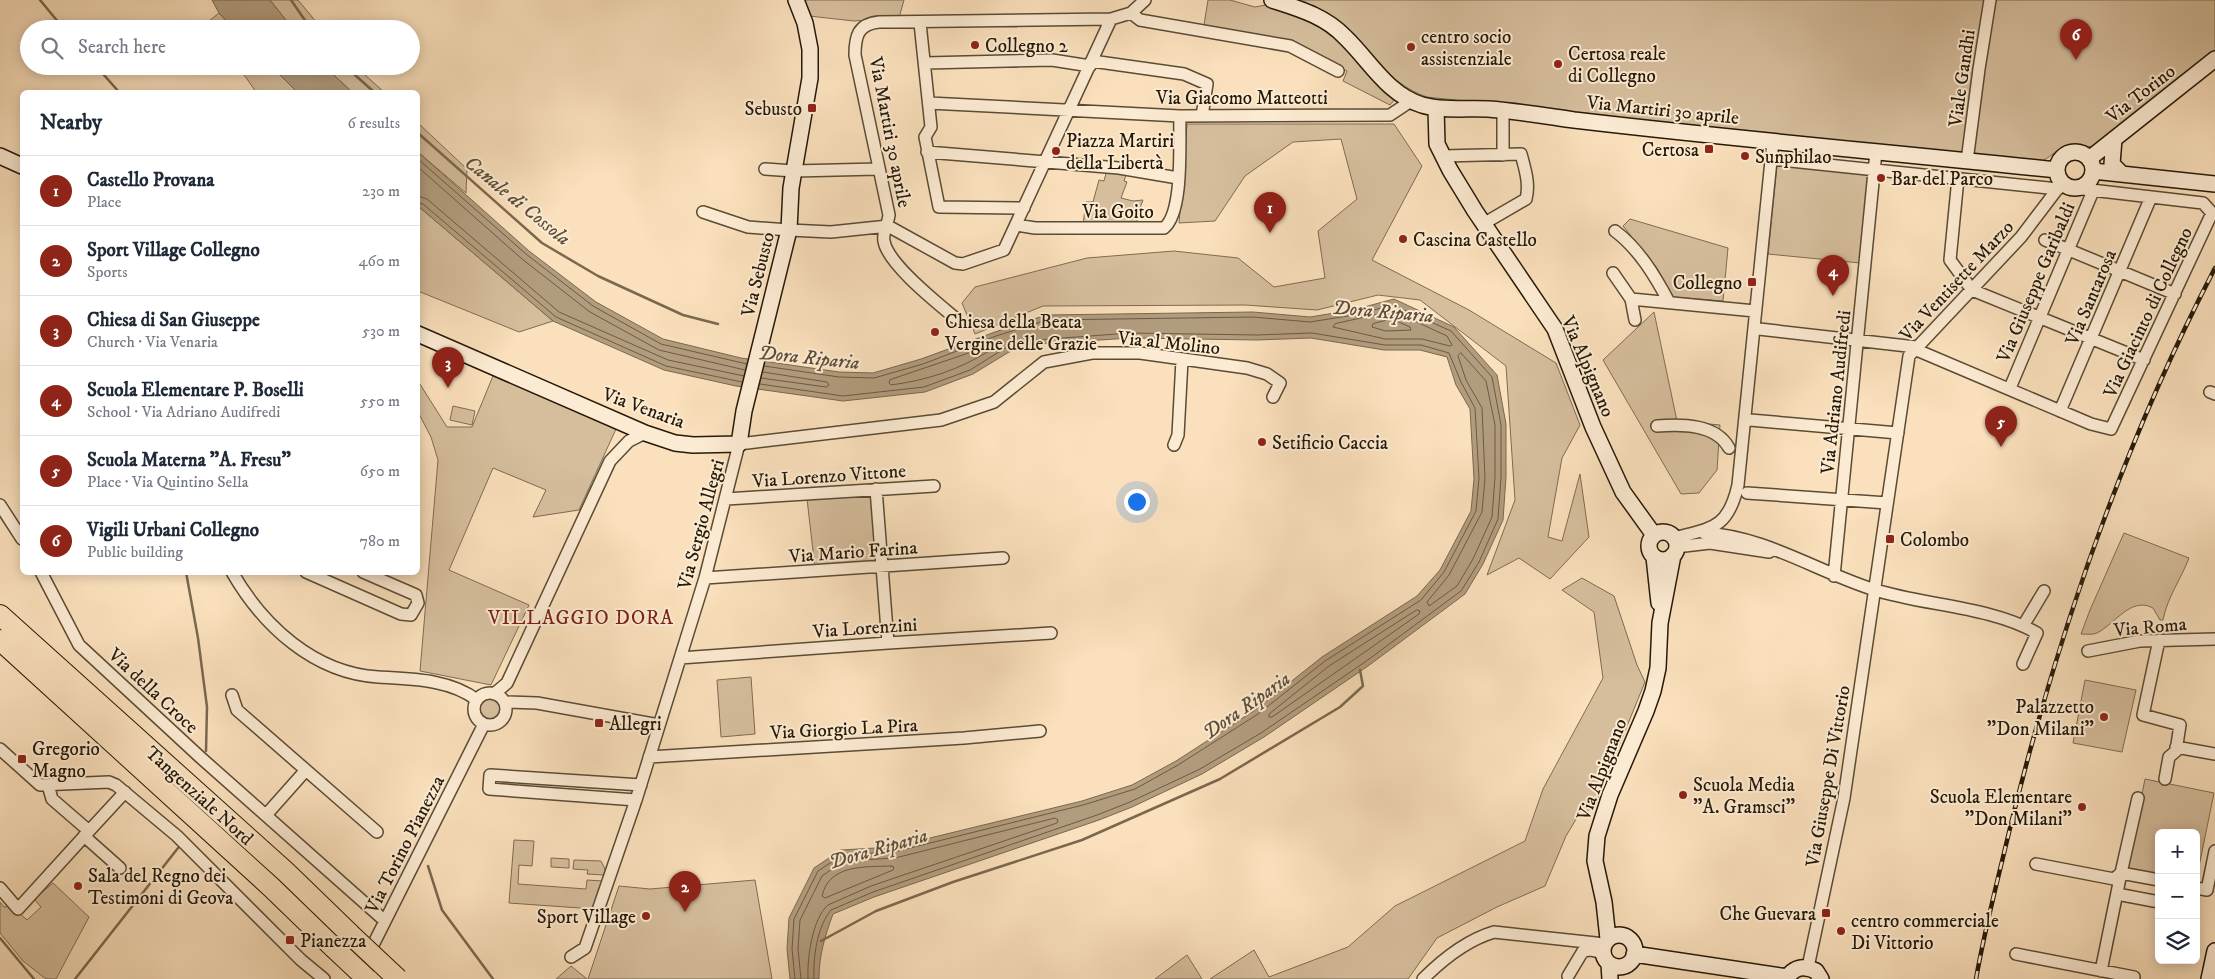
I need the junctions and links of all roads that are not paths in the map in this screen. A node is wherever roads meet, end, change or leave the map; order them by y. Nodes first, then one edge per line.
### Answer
1 (796, 0) edge
2 (1145, 0) edge
3 (1272, 0) edge
4 (1990, 0) edge
5 (1131, 13) junction
6 (1111, 19) junction
7 (920, 23) junction
8 (2215, 59) edge
9 (925, 63) junction
10 (1091, 64) junction
11 (1338, 71) dead end
12 (1411, 101) junction
13 (929, 103) junction
14 (1436, 108) junction
15 (1069, 110) junction
16 (1503, 111) junction
17 (1180, 116) junction
18 (1202, 116) junction
19 (2114, 139) junction
20 (1772, 141) junction
21 (927, 152) junction
22 (1876, 152) junction
23 (1503, 155) junction
24 (0, 156) edge
25 (1443, 156) junction
26 (1771, 159) junction
27 (1967, 161) junction
28 (1045, 162) junction
29 (20, 165) edge
30 (2091, 165) junction
31 (765, 169) dead end
32 (878, 169) junction
33 (1874, 170) junction
34 (794, 171) junction
35 (2122, 174) junction
36 (1178, 178) junction
37 (1958, 178) junction
38 (2062, 182) junction
39 (2215, 184) edge
40 (2094, 191) junction
41 (2151, 197) junction
42 (1024, 208) junction
43 (703, 212) dead end
44 (1484, 224) junction
45 (1016, 225) junction
46 (888, 226) junction
47 (790, 230) junction
48 (1615, 231) dead end
49 (2045, 240) dead end
50 (2068, 250) junction
51 (2120, 271) junction
52 (1613, 273) dead end
53 (1972, 290) junction
54 (2175, 294) junction
55 (1631, 299) junction
56 (1669, 302) junction
57 (1755, 311) junction
58 (954, 317) dead end
59 (2039, 317) junction
60 (1635, 320) dead end
61 (1759, 329) dead end
62 (420, 335) edge
63 (2091, 338) junction
64 (1858, 340) junction
65 (1916, 346) junction
66 (1182, 360) junction
67 (2144, 360) junction
68 (2010, 388) junction
69 (1273, 397) dead end
70 (2060, 410) junction
71 (1750, 420) dead end
72 (1657, 426) dead end
73 (872, 428) joint
74 (1849, 428) junction
75 (645, 433) junction
76 (1898, 433) junction
77 (739, 444) junction
78 (1174, 445) dead end
79 (1729, 448) dead end
80 (934, 486) dead end
81 (876, 489) junction
82 (1747, 492) dead end
83 (1842, 499) junction
84 (726, 500) junction
85 (1887, 504) junction
86 (0, 505) edge
87 (20, 532) edge
88 (1695, 532) junction
89 (1654, 535) junction
90 (1674, 547) junction
91 (1785, 555) junction
92 (1654, 557) junction
93 (1003, 558) dead end
94 (882, 566) junction
95 (43, 575) edge
96 (234, 575) edge
97 (313, 575) edge
98 (370, 575) edge
99 (1834, 576) junction
100 (705, 578) junction
101 (1874, 590) junction
102 (2044, 591) dead end
103 (0, 615) edge
104 (1660, 623) junction
105 (2023, 626) junction
106 (1051, 633) dead end
107 (2215, 639) edge
108 (0, 640) edge
109 (2159, 640) junction
110 (888, 643) junction
111 (2088, 651) dead end
112 (680, 658) junction
113 (2023, 664) dead end
114 (494, 694) junction
115 (232, 695) dead end
116 (477, 700) junction
117 (505, 707) junction
118 (484, 724) junction
119 (659, 725) junction
120 (1040, 730) dead end
121 (2176, 747) junction
122 (0, 749) edge
123 (2215, 754) edge
124 (649, 757) junction
125 (306, 770) junction
126 (2165, 779) dead end
127 (48, 785) junction
128 (641, 785) junction
129 (126, 792) junction
130 (2138, 798) dead end
131 (636, 800) junction
132 (266, 815) junction
133 (378, 832) dead end
134 (87, 833) junction
135 (2215, 850) edge
136 (2036, 864) dead end
137 (120, 868) dead end
138 (2121, 872) junction
139 (2155, 879) edge
140 (0, 888) edge
141 (2200, 889) edge
142 (2117, 894) junction
143 (2155, 901) edge
144 (385, 921) junction
145 (1577, 940) junction
146 (2215, 951) edge
147 (1609, 952) edge
148 (2016, 954) dead end
149 (571, 957) dead end
150 (1627, 966) edge
151 (1808, 967) junction
152 (2101, 971) junction
153 (1771, 977) edge
154 (2134, 977) dead end
155 (1568, 978) edge
156 (1786, 978) edge
157 (324, 979) edge
158 (357, 979) edge
159 (367, 979) edge
160 (398, 979) edge
161 (1423, 979) edge
162 (1821, 979) edge
163 (2209, 979) edge

1 - 34 street, Via Sebusto
2 - 5 street
3 - 12 street, Via Martiri 30 aprile
4 - 27 street, Viale Gandhi
5 - 6 street, Via Martiri 30 aprile
5 - 11 street
6 - 7 street, Via Martiri 30 aprile
6 - 10 street
7 - 9 street
7 - 32 street, Via Martiri 30 aprile
8 - 19 street, Via Torino
9 - 10 street
9 - 13 street
10 - 15 street
10 - 18 street
12 - 14 street, Via Martiri 30 aprile
12 - 18 street, Via Giacomo Matteotti
13 - 15 street, Via Giacomo Matteotti
13 - 21 street
14 - 16 street, Via Martiri 30 aprile
14 - 25 street, Via Alpignano
15 - 17 street, Via Giacomo Matteotti
15 - 28 street
16 - 20 street, Via Martiri 30 aprile
16 - 23 street
17 - 18 street, Via Giacomo Matteotti
17 - 36 street, Via Goito
19 - 30 street, Via Torino
19 - 35 street
20 - 22 street, Via Martiri 30 aprile
20 - 26 street
21 - 28 street
21 - 42 street
22 - 27 street, Via Martiri 30 aprile
22 - 33 street, Via Adriano Audifredi
23 - 25 street
23 - 44 street
24 - 29 street
25 - 44 street, Via Alpignano
26 - 33 street
26 - 57 street
27 - 38 street, Via Martiri 30 aprile
28 - 36 street
28 - 42 street
30 - 35 street
30 - 38 street
30 - 38 street
31 - 34 street
32 - 34 street
32 - 46 street, Via Martiri 30 aprile
33 - 37 street
33 - 64 street, Via Adriano Audifredi
34 - 47 street, Via Sebusto
35 - 39 street
36 - 45 street, Via Goito
37 - 38 street
37 - 53 street
38 - 40 street
38 - 53 street, Via Ventisette Marzo
40 - 41 street
40 - 50 street, Via Giuseppe Garibaldi
41 - 51 street, Via Santarosa
41 - 54 street, Via Giacinto di Collegno
42 - 45 street
43 - 47 street
44 - 89 street, Via Alpignano
45 - 46 street
46 - 47 street
46 - 58 street, Via Martiri 30 aprile
47 - 77 street, Via Sebusto
48 - 56 street
49 - 50 street
50 - 51 street
50 - 59 street, Via Giuseppe Garibaldi
51 - 54 street
51 - 63 street, Via Santarosa
52 - 55 street
53 - 59 street
53 - 65 street, Via Ventisette Marzo
54 - 67 street, Via Giacinto di Collegno
55 - 56 street
55 - 60 street
56 - 57 street
57 - 88 street
59 - 63 street
59 - 68 street, Via Giuseppe Garibaldi
61 - 64 street
62 - 75 street, Via Venaria
63 - 67 street
63 - 70 street, Via Santarosa
64 - 65 street
64 - 74 street, Via Adriano Audifredi
65 - 68 street
65 - 76 street, Via Ventisette Marzo
66 - 69 street, Via al Molino
66 - 73 street, Via al Molino
66 - 78 street
67 - 70 street, Via Giacinto di Collegno
68 - 70 street
71 - 74 street
72 - 79 street
73 - 77 street, Via Venaria
74 - 76 street
74 - 83 street, Via Adriano Audifredi
75 - 77 street, Via Venaria
75 - 114 street
76 - 85 street, Via Ventisette Marzo
77 - 84 street, Via Sergio Allegri
80 - 81 street, Via Lorenzo Vittone
81 - 84 street, Via Lorenzo Vittone
81 - 94 street
82 - 83 street
83 - 85 street
83 - 99 street, Via Adriano Audifredi
84 - 100 street, Via Sergio Allegri
85 - 101 street, Via Ventisette Marzo
86 - 87 street
88 - 90 street
88 - 91 street
89 - 90 street
89 - 92 street
90 - 91 street
90 - 92 street
90 - 104 street, Via Alpignano
91 - 99 street
92 - 104 street, Via Alpignano
93 - 94 street, Via Mario Farina
94 - 100 street, Via Mario Farina
94 - 110 street
95 - 132 street, Via della Croce
96 - 116 street
97 - 98 street
99 - 101 street
100 - 112 street, Via Sergio Allegri
101 - 105 street
101 - 151 street, Via Giuseppe Di Vittorio
102 - 105 street
103 - 160 highway, Tangenziale Nord, bridge
104 - 147 street, Via Alpignano
105 - 113 street
106 - 110 street, Via Lorenzini
107 - 109 street, Via Roma
108 - 159 highway, Tangenziale Nord, bridge
109 - 111 street, Via Roma
109 - 121 street
110 - 112 street, Via Lorenzini
112 - 119 street, Via Sergio Allegri
114 - 116 street
114 - 117 street
115 - 125 street
116 - 118 street
117 - 118 street
117 - 119 street
118 - 144 street, Via Torino Pianezza
119 - 124 street, Via Sergio Allegri
120 - 124 street, Via Giorgio La Pira
121 - 123 street
121 - 126 street
122 - 127 street
124 - 128 street, Via Sergio Allegri
125 - 132 street
125 - 133 street
127 - 129 street
127 - 134 street
128 - 131 street, Via Sergio Allegri
128 - 131 street
129 - 134 street
129 - 157 street
130 - 138 street
131 - 149 street, Via Sergio Allegri
132 - 144 street, Via della Croce
134 - 137 street
134 - 140 street
135 - 141 street
136 - 138 street
138 - 139 street
138 - 142 street
142 - 143 street
142 - 152 street
144 - 158 street, Via Torino Pianezza
145 - 147 street
145 - 155 street
145 - 161 street
146 - 163 street
147 - 150 street
147 - 150 street, Via Alpignano
147 - 155 street
148 - 152 street
150 - 153 street
151 - 156 street
151 - 162 street
152 - 154 street
153 - 156 street

